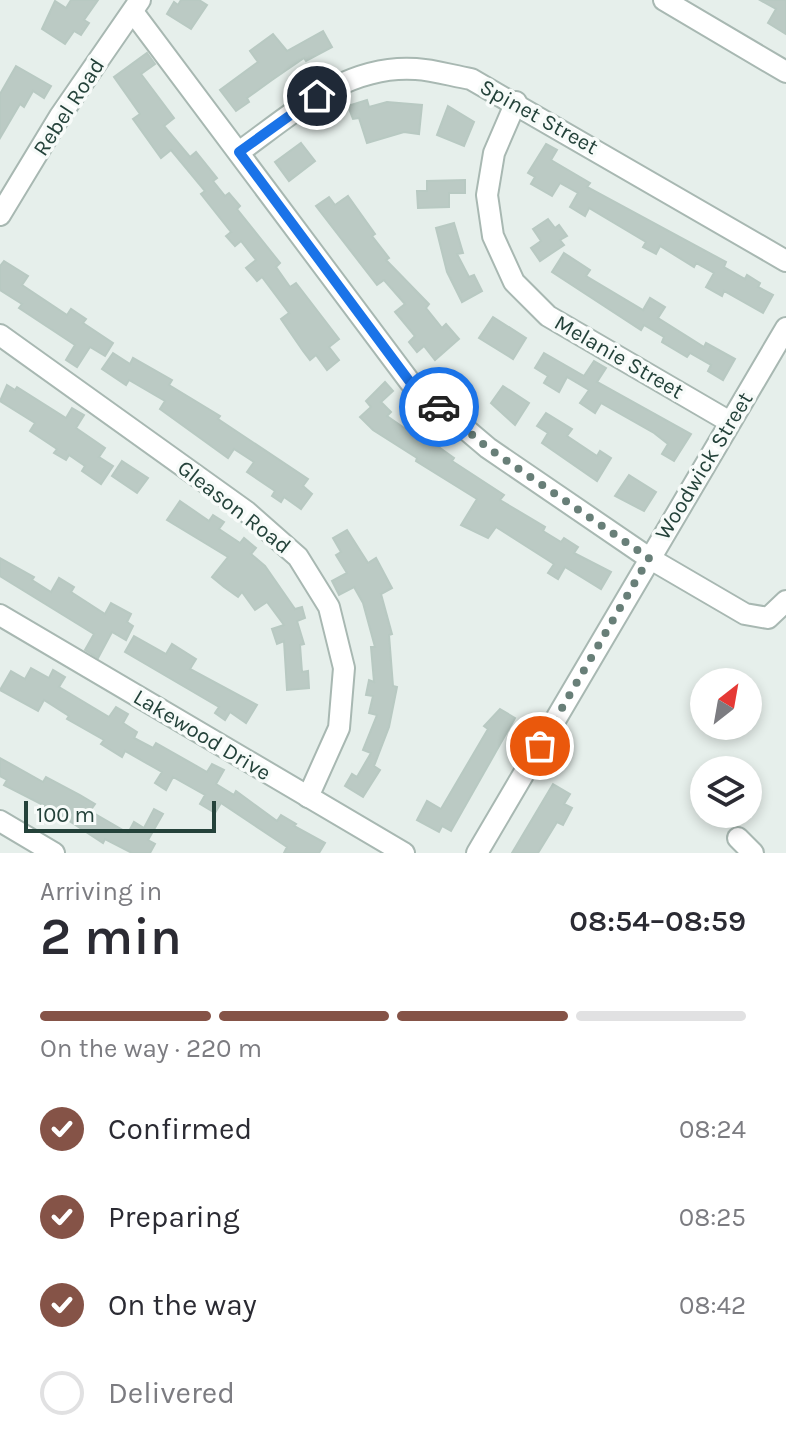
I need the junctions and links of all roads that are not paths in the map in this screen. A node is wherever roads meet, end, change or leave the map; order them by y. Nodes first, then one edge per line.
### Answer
1 (664, 0) edge
2 (137, 6) edge
3 (786, 72) edge
4 (516, 102) junction
5 (239, 152) junction
6 (0, 215) edge
7 (786, 261) edge
8 (786, 328) edge
9 (0, 335) edge
10 (730, 422) junction
11 (649, 558) junction
12 (786, 601) edge
13 (0, 615) edge
14 (308, 797) junction
15 (0, 821) edge
16 (52, 853) edge
17 (404, 853) edge
18 (477, 853) edge

1 - 3 street
2 - 5 street
2 - 6 street, Rebel Road
4 - 5 street, Spinet Street
4 - 7 street, Spinet Street
4 - 10 street, Melanie Street
5 - 11 street
8 - 10 street, Woodwick Street
9 - 14 street, Gleason Road
10 - 11 street, Woodwick Street
11 - 12 street
11 - 18 street, Woodwick Street
13 - 14 street, Lakewood Drive
14 - 17 street, Lakewood Drive
15 - 16 street

